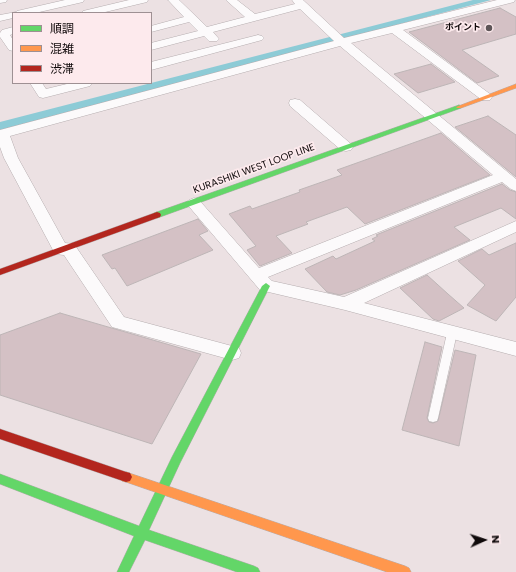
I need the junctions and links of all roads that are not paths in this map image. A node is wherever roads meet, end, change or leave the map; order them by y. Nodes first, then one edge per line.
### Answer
1 (79, 0) edge
2 (143, 0) edge
3 (173, 0) edge
4 (231, 0) edge
5 (510, 0) edge
6 (300, 2) edge
7 (25, 12) edge
8 (91, 12) edge
9 (12, 15) edge
10 (0, 18) edge
11 (192, 18) junction
12 (253, 18) junction
13 (152, 29) edge
14 (348, 29) dead end
15 (394, 29) junction
16 (12, 30) edge
17 (206, 32) junction
18 (258, 38) dead end
19 (337, 38) junction
20 (12, 47) edge
21 (152, 47) edge
22 (223, 47) junction
23 (152, 66) edge
24 (37, 84) edge
25 (82, 84) edge
26 (516, 86) edge
27 (486, 96) junction
28 (294, 102) dead end
29 (430, 117) junction
30 (1, 132) edge
31 (346, 147) junction
32 (6, 160) edge
33 (503, 176) junction
34 (516, 186) edge
35 (194, 203) junction
36 (516, 226) edge
37 (64, 249) junction
38 (0, 272) edge
39 (262, 281) junction
40 (345, 304) junction
41 (452, 333) junction
42 (516, 349) edge
43 (232, 353) junction
44 (433, 418) dead end
45 (0, 434) edge
46 (0, 479) edge
47 (162, 489) junction
48 (142, 533) junction
49 (123, 572) edge
50 (254, 572) edge
51 (405, 572) edge

1 - 7 street
2 - 8 street
3 - 11 street
4 - 12 street
5 - 15 street
6 - 12 street
6 - 19 street
9 - 10 street
11 - 13 street
11 - 17 street
12 - 17 street
14 - 19 street
15 - 19 street
15 - 27 street
16 - 20 street
17 - 21 street
17 - 22 street
18 - 22 street
19 - 29 street
19 - 30 street
22 - 23 street
24 - 25 street
26 - 27 street, KURASHIKI WEST LOOP LINE
27 - 29 street, KURASHIKI WEST LOOP LINE
28 - 31 street
29 - 31 street, KURASHIKI WEST LOOP LINE
29 - 33 street
30 - 32 street
31 - 35 street, KURASHIKI WEST LOOP LINE
32 - 37 street
33 - 34 street
33 - 39 street
35 - 37 street, KURASHIKI WEST LOOP LINE
35 - 39 street
36 - 40 street
37 - 38 street, KURASHIKI WEST LOOP LINE
37 - 43 street
39 - 40 street
39 - 43 street
40 - 41 street
41 - 42 street
41 - 44 lane
43 - 47 street
45 - 47 street
46 - 48 street
47 - 48 street
47 - 51 street
48 - 49 street
48 - 50 street

